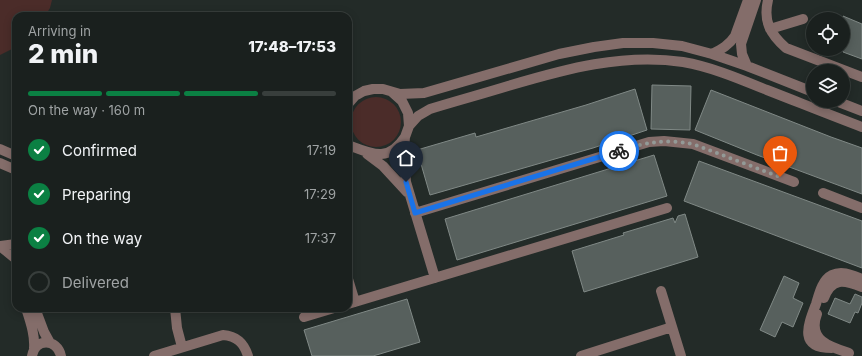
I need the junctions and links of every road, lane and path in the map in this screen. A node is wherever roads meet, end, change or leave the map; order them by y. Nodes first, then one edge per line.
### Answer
1 (748, 0) edge
2 (756, 0) edge
3 (768, 0) edge
4 (803, 19) dead end
5 (770, 29) junction
6 (712, 54) junction
7 (747, 66) junction
8 (862, 77) edge
9 (806, 89) edge
10 (392, 92) junction
11 (352, 99) edge
12 (850, 106) edge
13 (862, 111) edge
14 (409, 126) junction
15 (862, 128) edge
16 (405, 137) junction
17 (352, 142) edge
18 (352, 147) edge
19 (0, 149) edge
20 (361, 150) junction
21 (12, 154) edge
22 (0, 163) edge
23 (12, 168) edge
24 (794, 182) dead end
25 (823, 193) dead end
26 (409, 194) junction
27 (667, 208) dead end
28 (862, 208) edge
29 (415, 213) junction
30 (12, 244) edge
31 (0, 246) edge
32 (12, 256) edge
33 (435, 278) junction
34 (862, 279) edge
35 (862, 287) edge
36 (661, 291) dead end
37 (352, 303) edge
38 (27, 312) edge
39 (37, 312) edge
40 (176, 312) edge
41 (322, 312) edge
42 (304, 318) dead end
43 (672, 327) junction
44 (50, 343) junction
45 (182, 347) junction
46 (832, 348) junction
47 (32, 353) edge
48 (849, 353) dead end
49 (60, 356) edge
50 (154, 356) edge
51 (248, 356) edge
52 (581, 356) edge
53 (681, 356) edge

1 - 6 street
2 - 7 street
3 - 5 street
4 - 5 street
5 - 8 street
6 - 7 street
6 - 10 street
7 - 9 street
10 - 11 street
10 - 14 street
12 - 13 street
14 - 15 street
14 - 16 street
16 - 20 street
16 - 26 street
17 - 20 street
18 - 20 street
19 - 21 street
20 - 26 street
22 - 23 street
24 - 29 street
25 - 28 street
26 - 29 street
27 - 33 street
29 - 33 street
30 - 31 street
31 - 32 street
33 - 37 street
34 - 46 street
35 - 46 street
36 - 43 street
38 - 47 street
39 - 44 street
40 - 45 street
41 - 42 street
43 - 52 street
43 - 53 street
44 - 47 street
44 - 49 street
45 - 50 street
45 - 51 street
46 - 48 street

